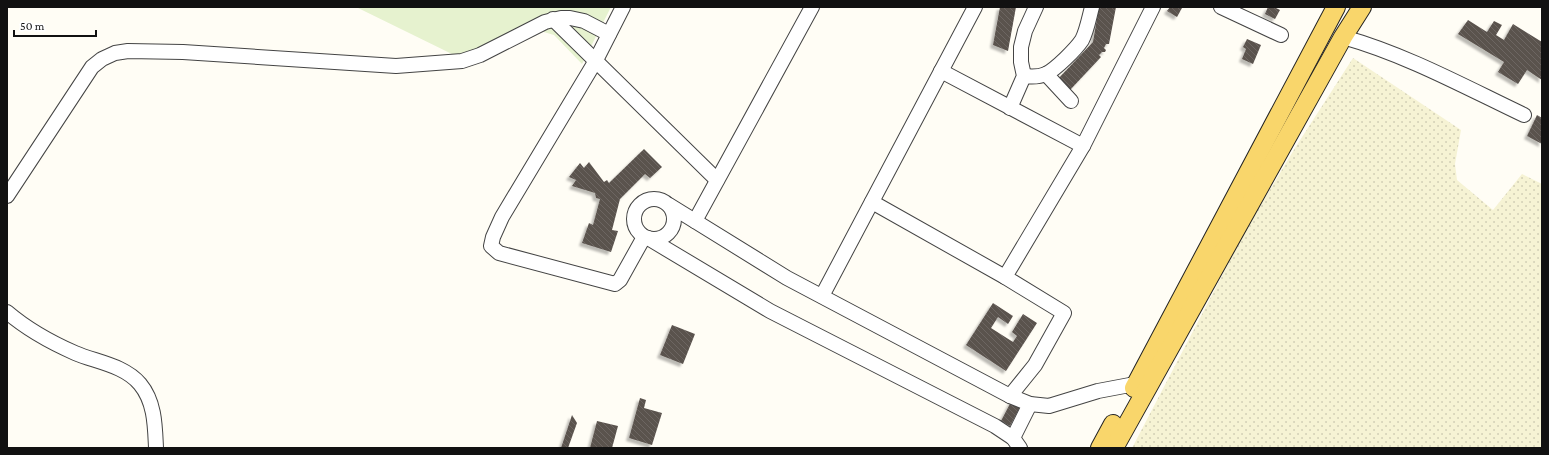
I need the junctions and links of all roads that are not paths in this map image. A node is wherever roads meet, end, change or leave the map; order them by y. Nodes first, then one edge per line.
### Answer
1 (623, 7) edge
2 (812, 7) edge
3 (975, 7) edge
4 (1036, 7) edge
5 (1092, 7) edge
6 (1153, 7) edge
7 (1221, 7) edge
8 (1336, 7) edge
9 (1344, 7) edge
10 (1355, 7) edge
11 (1362, 7) edge
12 (553, 19) junction
13 (609, 34) junction
14 (1281, 35) dead end
15 (1321, 35) junction
16 (1343, 37) junction
17 (595, 62) junction
18 (941, 71) junction
19 (1046, 74) junction
20 (1024, 76) junction
21 (1071, 101) dead end
22 (1010, 108) junction
23 (1524, 115) dead end
24 (1083, 146) junction
25 (717, 180) junction
26 (7, 196) edge
27 (872, 202) junction
28 (669, 205) junction
29 (695, 221) junction
30 (646, 237) junction
31 (1005, 277) junction
32 (822, 296) junction
33 (7, 312) edge
34 (1135, 384) junction
35 (1010, 396) junction
36 (1030, 404) junction
37 (1016, 443) edge
38 (156, 448) edge
39 (1100, 448) edge
40 (1114, 448) edge

1 - 13 lane
2 - 25 lane
3 - 18 lane
4 - 20 lane
5 - 19 lane
6 - 24 lane
7 - 14 lane
8 - 15 main road
9 - 15 main road
10 - 16 main road
11 - 16 main road
12 - 13 lane
12 - 17 lane
12 - 26 lane
13 - 17 lane
15 - 34 main road
16 - 23 lane
16 - 40 main road
17 - 25 lane
17 - 30 lane
18 - 22 lane
18 - 27 lane
19 - 20 lane
19 - 21 lane
20 - 22 lane
22 - 24 lane
24 - 31 lane
25 - 29 lane
27 - 31 lane
27 - 32 lane
28 - 29 lane
28 - 30 lane
28 - 30 lane
29 - 32 lane
30 - 37 lane
31 - 35 lane
32 - 35 lane
33 - 38 lane
34 - 36 lane
34 - 39 main road
35 - 36 lane
36 - 37 lane

